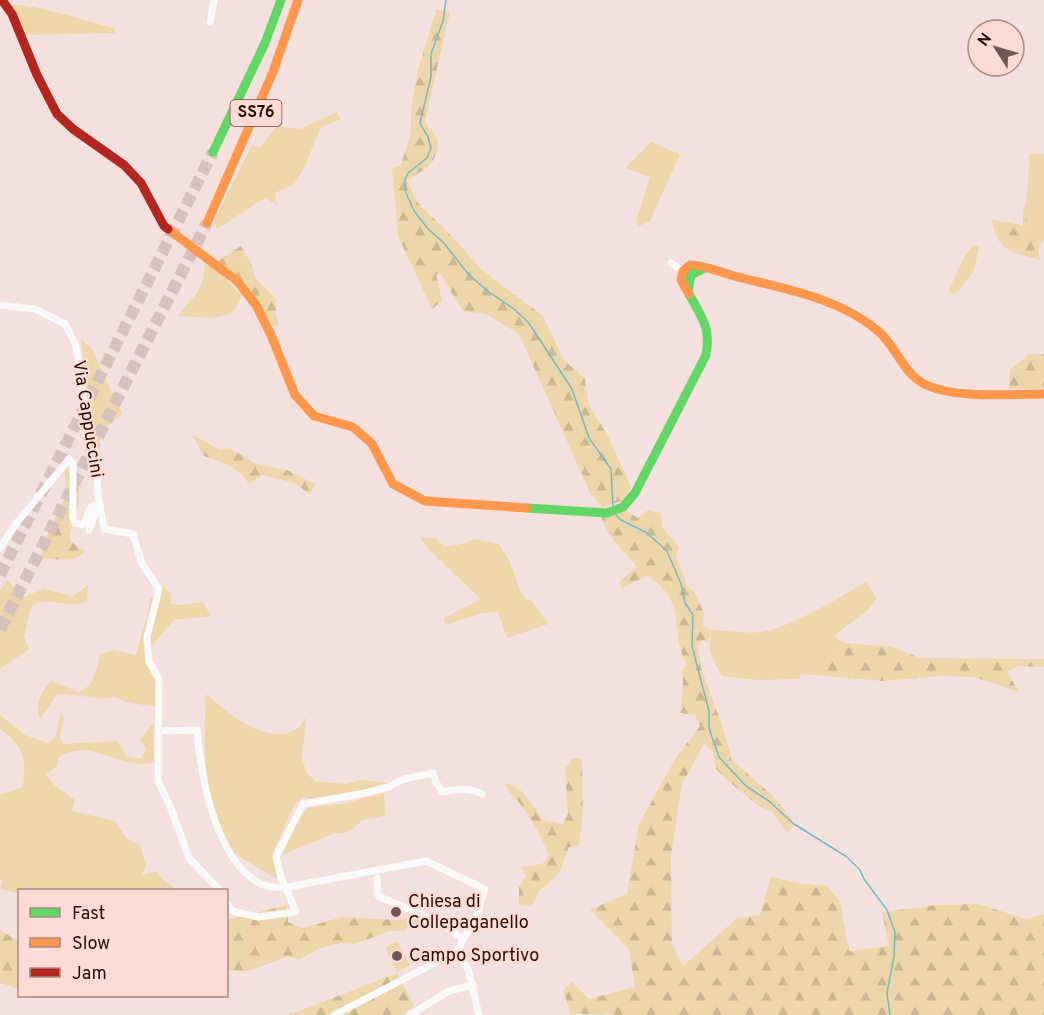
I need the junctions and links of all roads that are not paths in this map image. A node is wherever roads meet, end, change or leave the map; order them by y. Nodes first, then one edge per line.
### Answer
1 (2, 0) edge
2 (214, 0) edge
3 (281, 0) edge
4 (298, 0) edge
5 (210, 22) dead end
6 (213, 152) tunnel mouth
7 (207, 223) tunnel mouth
8 (671, 263) dead end
9 (686, 273) junction
10 (0, 305) edge
11 (1044, 393) edge
12 (89, 530) dead end
13 (0, 548) edge
14 (159, 731) junction
15 (482, 794) dead end
16 (377, 878) dead end
17 (285, 887) junction
18 (218, 889) edge
19 (228, 905) edge
20 (463, 939) junction
21 (456, 952) junction
22 (473, 985) junction
23 (334, 1015) edge
24 (410, 1015) edge
25 (479, 1015) edge

1 - 9 main road
2 - 5 street
3 - 6 main road, SS76
4 - 7 main road, SS76
8 - 9 street
9 - 11 main road
10 - 14 street, Via Cappuccini
12 - 13 street
14 - 17 street
14 - 18 street, Via Cappuccini
15 - 17 street
16 - 20 street
17 - 19 street
17 - 20 street
20 - 21 street
21 - 22 street
21 - 23 street
22 - 24 street
22 - 25 street

